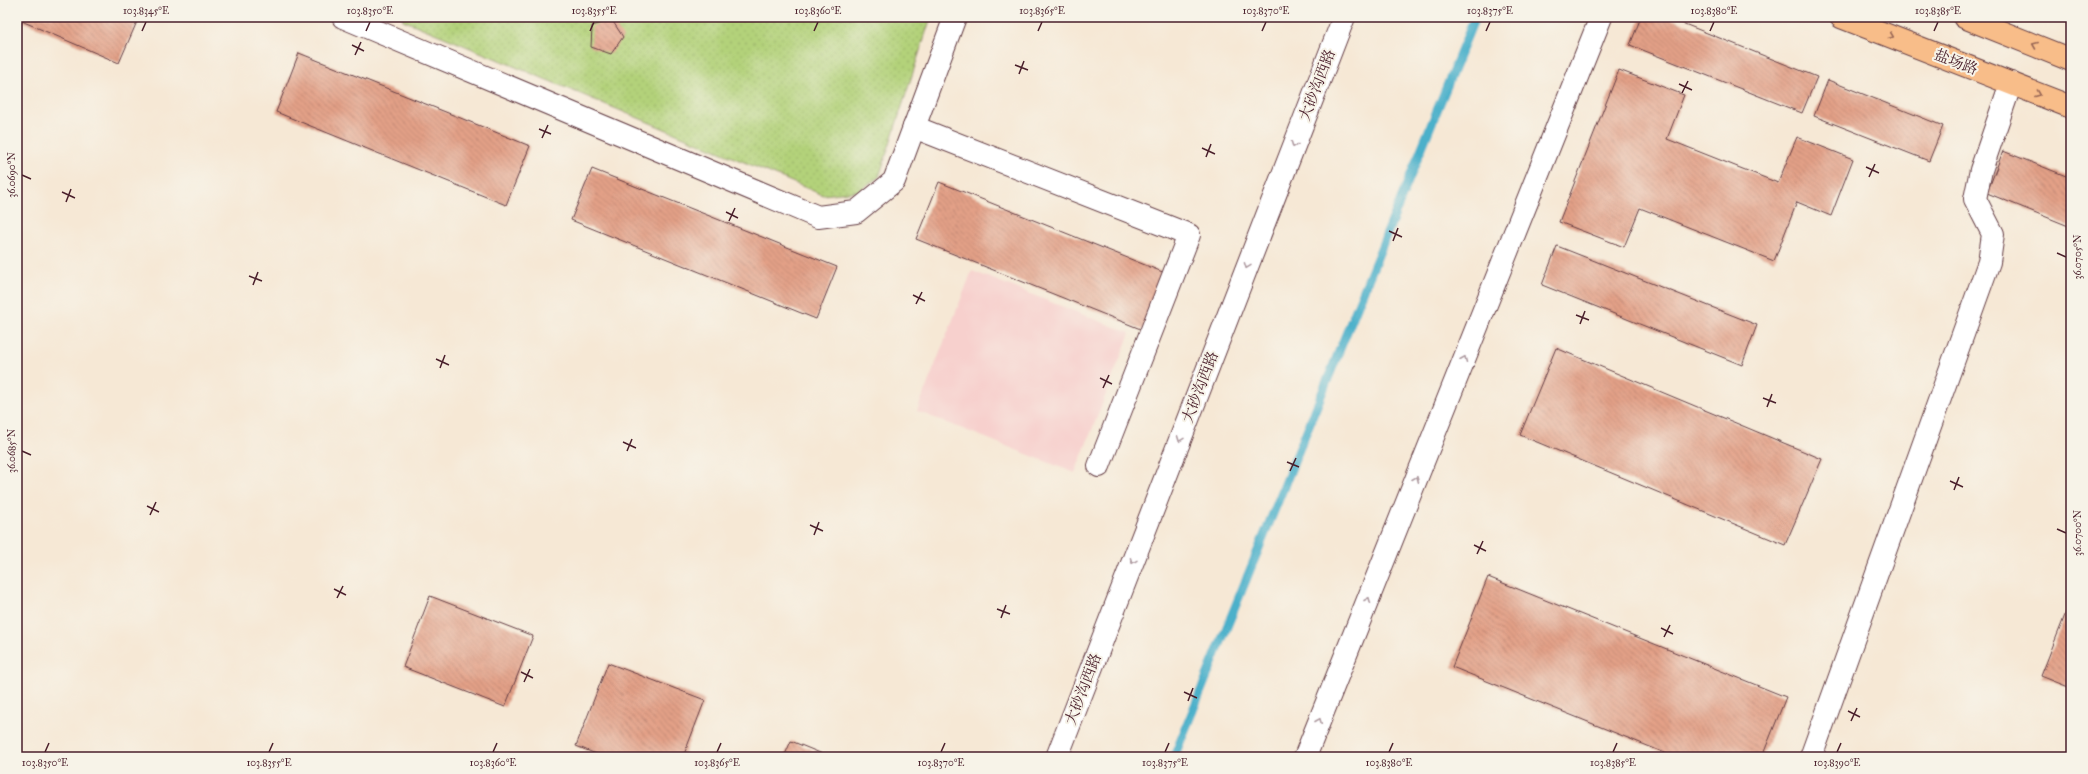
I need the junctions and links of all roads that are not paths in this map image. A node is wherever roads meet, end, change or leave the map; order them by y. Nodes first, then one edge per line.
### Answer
1 (343, 17) edge
2 (955, 17) edge
3 (1344, 17) edge
4 (1601, 17) edge
5 (1841, 17) edge
6 (1971, 18) edge
7 (2071, 60) edge
8 (2011, 83) junction
9 (2071, 106) edge
10 (914, 127) junction
11 (1099, 466) dead end
12 (1057, 757) edge
13 (1305, 757) edge
14 (1811, 757) edge

1 - 10 street
2 - 10 street
3 -> 12 street, 大砂沟西路
13 -> 4 street
5 -> 8 main road, 盐场路
7 -> 6 main road
8 -> 9 main road, 盐场路
8 - 14 street
10 - 11 street

